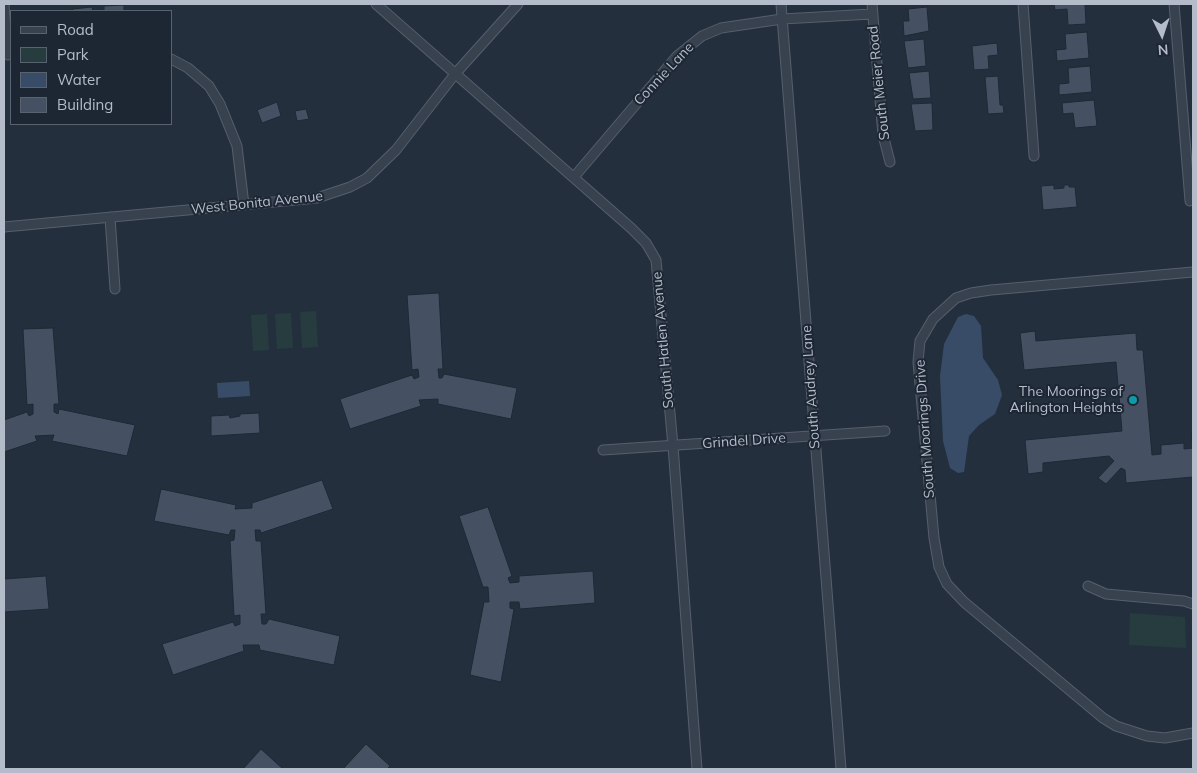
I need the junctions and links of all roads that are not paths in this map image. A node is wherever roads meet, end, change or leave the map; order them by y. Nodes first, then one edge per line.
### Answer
1 (376, 4) edge
2 (518, 4) edge
3 (781, 4) edge
4 (872, 4) edge
5 (1023, 4) edge
6 (1174, 4) edge
7 (4, 5) edge
8 (872, 14) junction
9 (782, 19) junction
10 (8, 55) edge
11 (172, 60) edge
12 (455, 74) junction
13 (1034, 156) dead end
14 (890, 162) dead end
15 (574, 177) junction
16 (1190, 201) dead end
17 (244, 205) junction
18 (110, 216) junction
19 (4, 227) edge
20 (1193, 272) edge
21 (115, 289) dead end
22 (885, 431) dead end
23 (814, 436) junction
24 (673, 446) junction
25 (603, 450) dead end
26 (1088, 586) dead end
27 (1193, 604) edge
28 (1193, 733) edge
29 (697, 769) edge
30 (841, 769) edge

1 - 12 street, South Hatlen Avenue
2 - 12 street, West Bonita Avenue
3 - 9 street, South Audrey Lane
4 - 8 street, South Meier Road
5 - 13 street
6 - 16 street
7 - 10 street
8 - 9 street, Connie Lane
8 - 14 street, South Meier Road
9 - 15 street, Connie Lane
9 - 23 street, South Audrey Lane
11 - 17 street
12 - 15 street, South Hatlen Avenue
12 - 17 street, West Bonita Avenue
15 - 24 street, South Hatlen Avenue
17 - 18 street, West Bonita Avenue
18 - 19 street, West Bonita Avenue
18 - 21 street
20 - 28 street, South Moorings Drive
22 - 23 street, Grindel Drive
23 - 24 street, Grindel Drive
23 - 30 street, South Audrey Lane
24 - 25 street, Grindel Drive
24 - 29 street, South Hatlen Avenue
26 - 27 street

